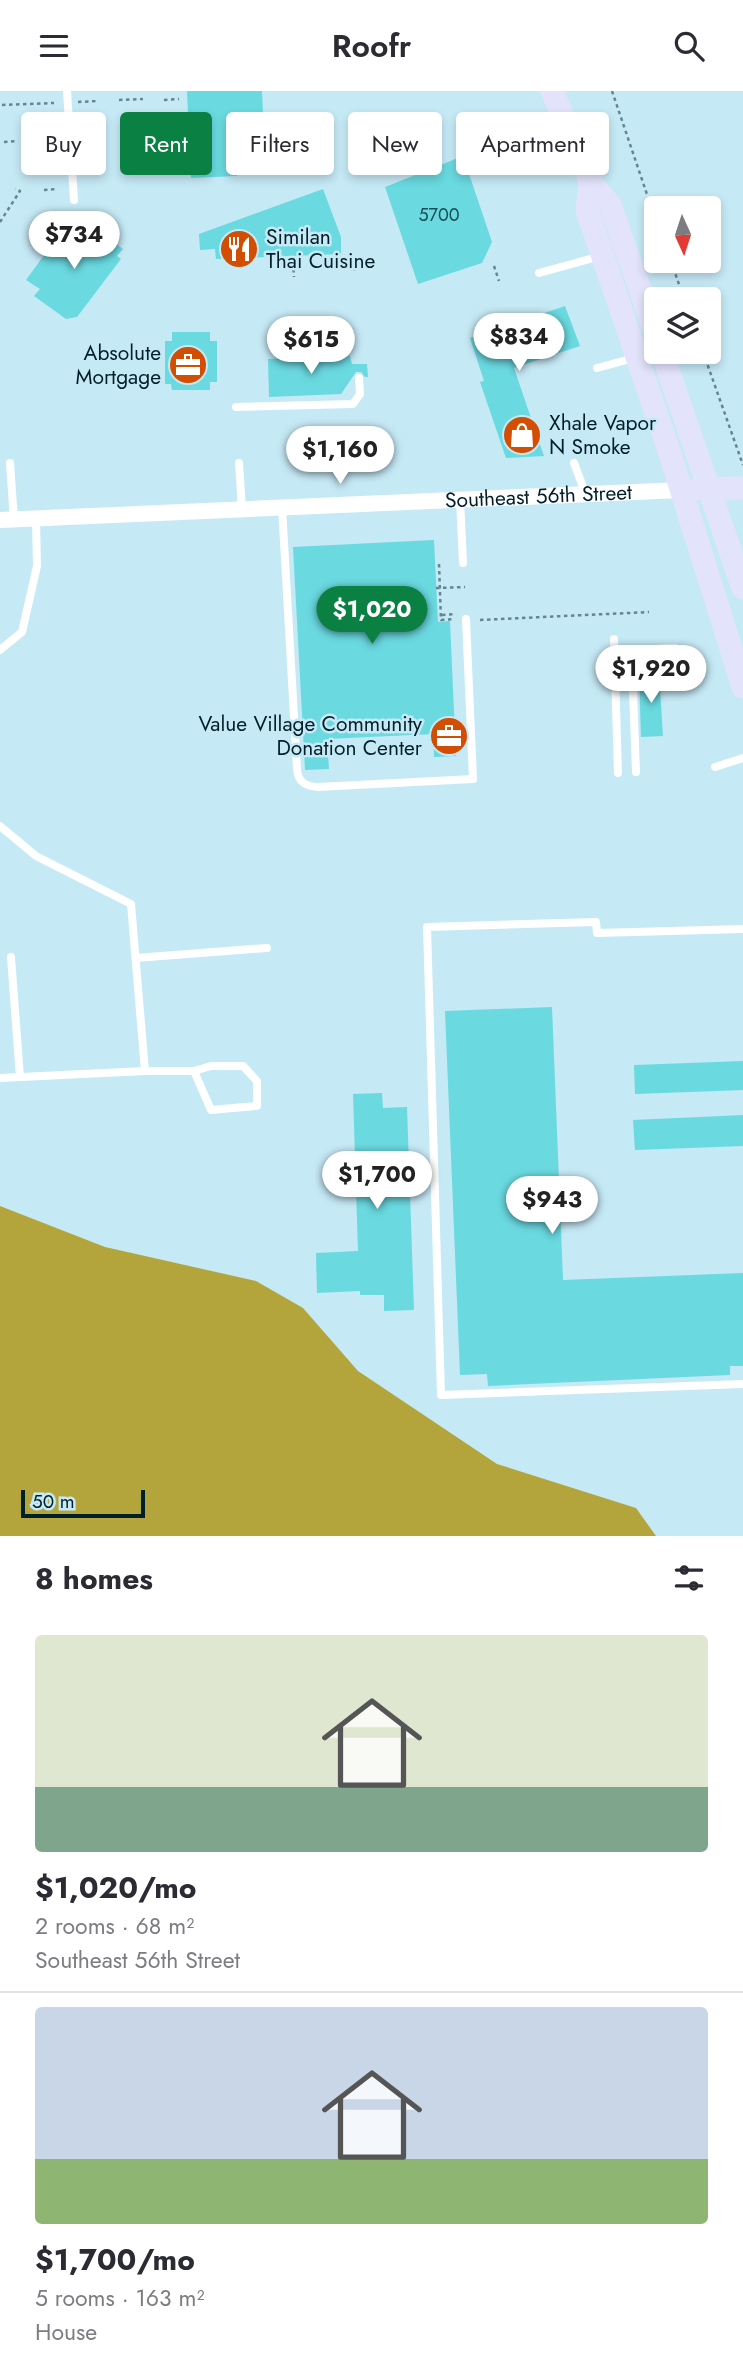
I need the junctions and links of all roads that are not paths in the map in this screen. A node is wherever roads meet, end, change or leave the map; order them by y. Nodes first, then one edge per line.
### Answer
1 (67, 91) edge
2 (552, 91) edge
3 (590, 181) junction
4 (74, 200) dead end
5 (602, 255) junction
6 (539, 273) dead end
7 (644, 301) edge
8 (637, 357) junction
9 (666, 364) edge
10 (597, 368) dead end
11 (359, 378) dead end
12 (236, 407) dead end
13 (10, 463) dead end
14 (239, 463) dead end
15 (574, 464) dead end
16 (743, 488) edge
17 (710, 489) junction
18 (681, 490) junction
19 (586, 495) junction
20 (460, 500) junction
21 (282, 507) junction
22 (243, 509) junction
23 (36, 519) junction
24 (7, 520) edge
25 (463, 563) dead end
26 (743, 588) edge
27 (466, 619) dead end
28 (614, 639) dead end
29 (1, 647) edge
30 (675, 648) dead end
31 (743, 687) edge
32 (743, 758) edge
33 (715, 767) dead end
34 (636, 772) dead end
35 (618, 773) dead end
36 (0, 826) edge
37 (743, 929) edge
38 (267, 948) dead end
39 (11, 957) dead end
40 (136, 958) junction
41 (145, 1071) junction
42 (194, 1072) junction
43 (20, 1077) junction
44 (0, 1078) edge
45 (743, 1384) edge

1 - 4 lane
2 - 3 main road
3 - 5 main road
3 - 7 main road
5 - 6 lane
5 - 8 main road
8 - 10 lane
8 - 18 main road
9 - 17 main road
11 - 12 lane
13 - 24 lane
14 - 22 lane
15 - 19 lane
16 - 17 main road, Southeast 56th Street
17 - 18 main road, Southeast 56th Street
17 - 26 main road
18 - 19 street, Southeast 56th Street
18 - 31 main road
19 - 20 street, Southeast 56th Street
20 - 21 street, Southeast 56th Street
20 - 25 lane
21 - 22 street, Southeast 56th Street
21 - 27 lane
22 - 23 street, Southeast 56th Street
23 - 24 street, Southeast 56th Street
23 - 29 lane
28 - 35 lane
30 - 34 lane
32 - 33 lane
36 - 40 lane
37 - 45 lane
38 - 40 lane
39 - 43 lane
40 - 41 lane
41 - 42 lane
41 - 43 lane
42 - 42 lane
43 - 44 lane

